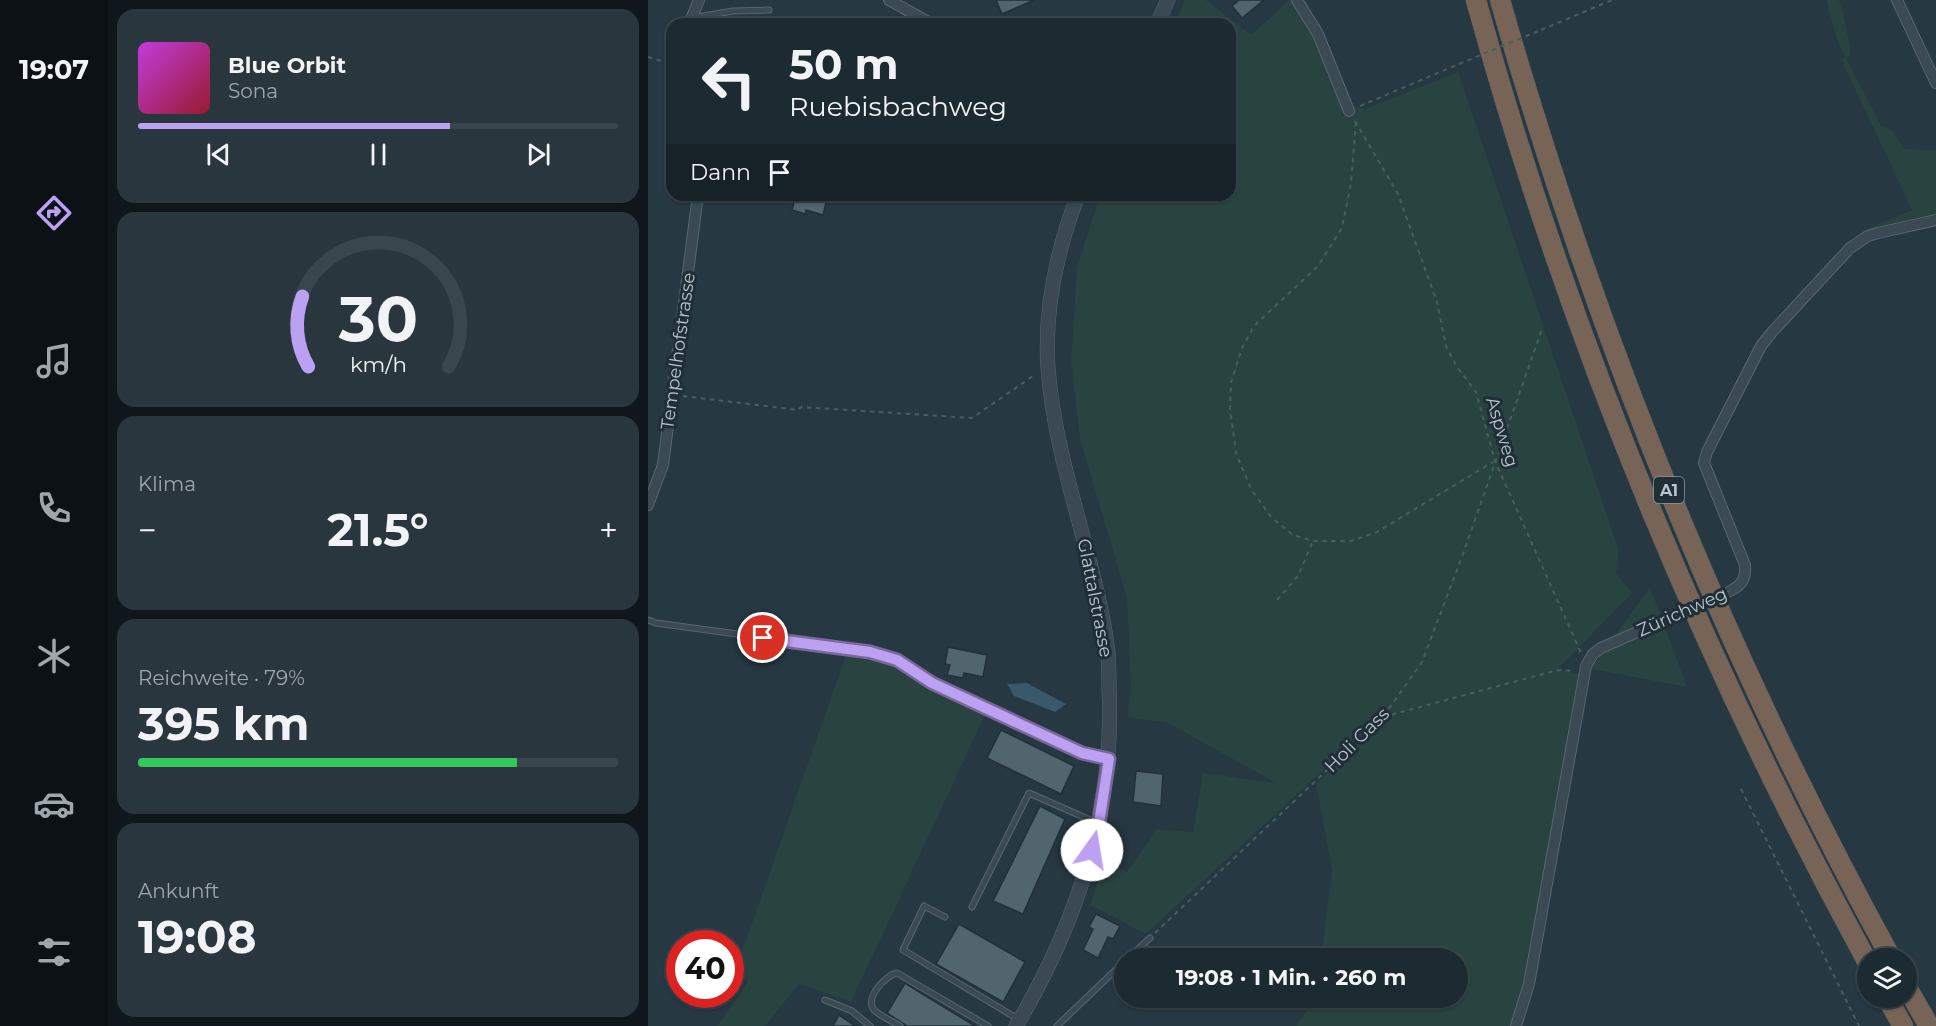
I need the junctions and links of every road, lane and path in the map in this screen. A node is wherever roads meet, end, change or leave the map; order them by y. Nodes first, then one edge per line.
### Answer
1 (699, 0) edge
2 (889, 0) edge
3 (1168, 0) edge
4 (1297, 0) edge
5 (1476, 0) edge
6 (1500, 0) edge
7 (1612, 0) edge
8 (1897, 0) edge
9 (769, 10) dead end
10 (691, 18) edge
11 (703, 18) edge
12 (921, 18) edge
13 (1160, 18) edge
14 (648, 57) edge
15 (666, 62) edge
16 (1936, 83) edge
17 (1349, 111) junction
18 (1356, 122) junction
19 (697, 201) edge
20 (1076, 201) edge
21 (1936, 220) edge
22 (1542, 329) dead end
23 (1048, 368) junction
24 (671, 394) junction
25 (1495, 461) junction
26 (648, 505) edge
27 (1313, 541) junction
28 (1730, 591) joint
29 (1276, 600) dead end
30 (1678, 614) joint
31 (648, 620) edge
32 (1586, 668) junction
33 (1383, 717) junction
34 (1109, 759) junction
35 (1741, 789) dead end
36 (1099, 823) junction
37 (972, 907) dead end
38 (945, 917) dead end
39 (1150, 938) joint
40 (1139, 948) edge
41 (1860, 948) edge
42 (1886, 948) edge
43 (1114, 971) edge
44 (825, 1000) dead end
45 (1917, 1005) edge
46 (1893, 1008) edge
47 (1018, 1023) edge
48 (870, 1026) edge
49 (900, 1026) edge
50 (988, 1026) edge
51 (1057, 1026) edge
52 (1516, 1026) edge
53 (1859, 1026) edge
54 (1903, 1026) edge
55 (1929, 1026) edge

1 - 10 street
2 - 12 street
3 - 13 street
4 - 17 street
5 - 41 highway, A1
6 - 42 highway, A1
7 - 17 path, bridge
8 - 16 street
9 - 11 lane
14 - 15 path
17 - 18 path, Aspweg
18 - 25 path, Aspweg
18 - 27 path
19 - 24 street, Tempelhofstrasse
20 - 23 street, Glattalstrasse
21 - 28 street, Zürichweg
22 - 25 path, Holi Gass
23 - 24 path
23 - 34 street, Glattalstrasse
24 - 26 street, Tempelhofstrasse
25 - 27 path
25 - 32 path, Aspweg
25 - 33 path, Holi Gass
27 - 29 path
28 - 30 path, Zürichweg, bridge
30 - 32 street, Zürichweg
31 - 34 lane
32 - 33 path
32 - 52 street
33 - 39 path, Holi Gass
34 - 36 street, Glattalstrasse
35 - 53 path
36 - 37 lane
36 - 47 street, Glattalstrasse
38 - 47 lane
39 - 40 lane
43 - 51 lane
44 - 48 lane
45 - 55 highway
46 - 54 highway
49 - 50 lane

